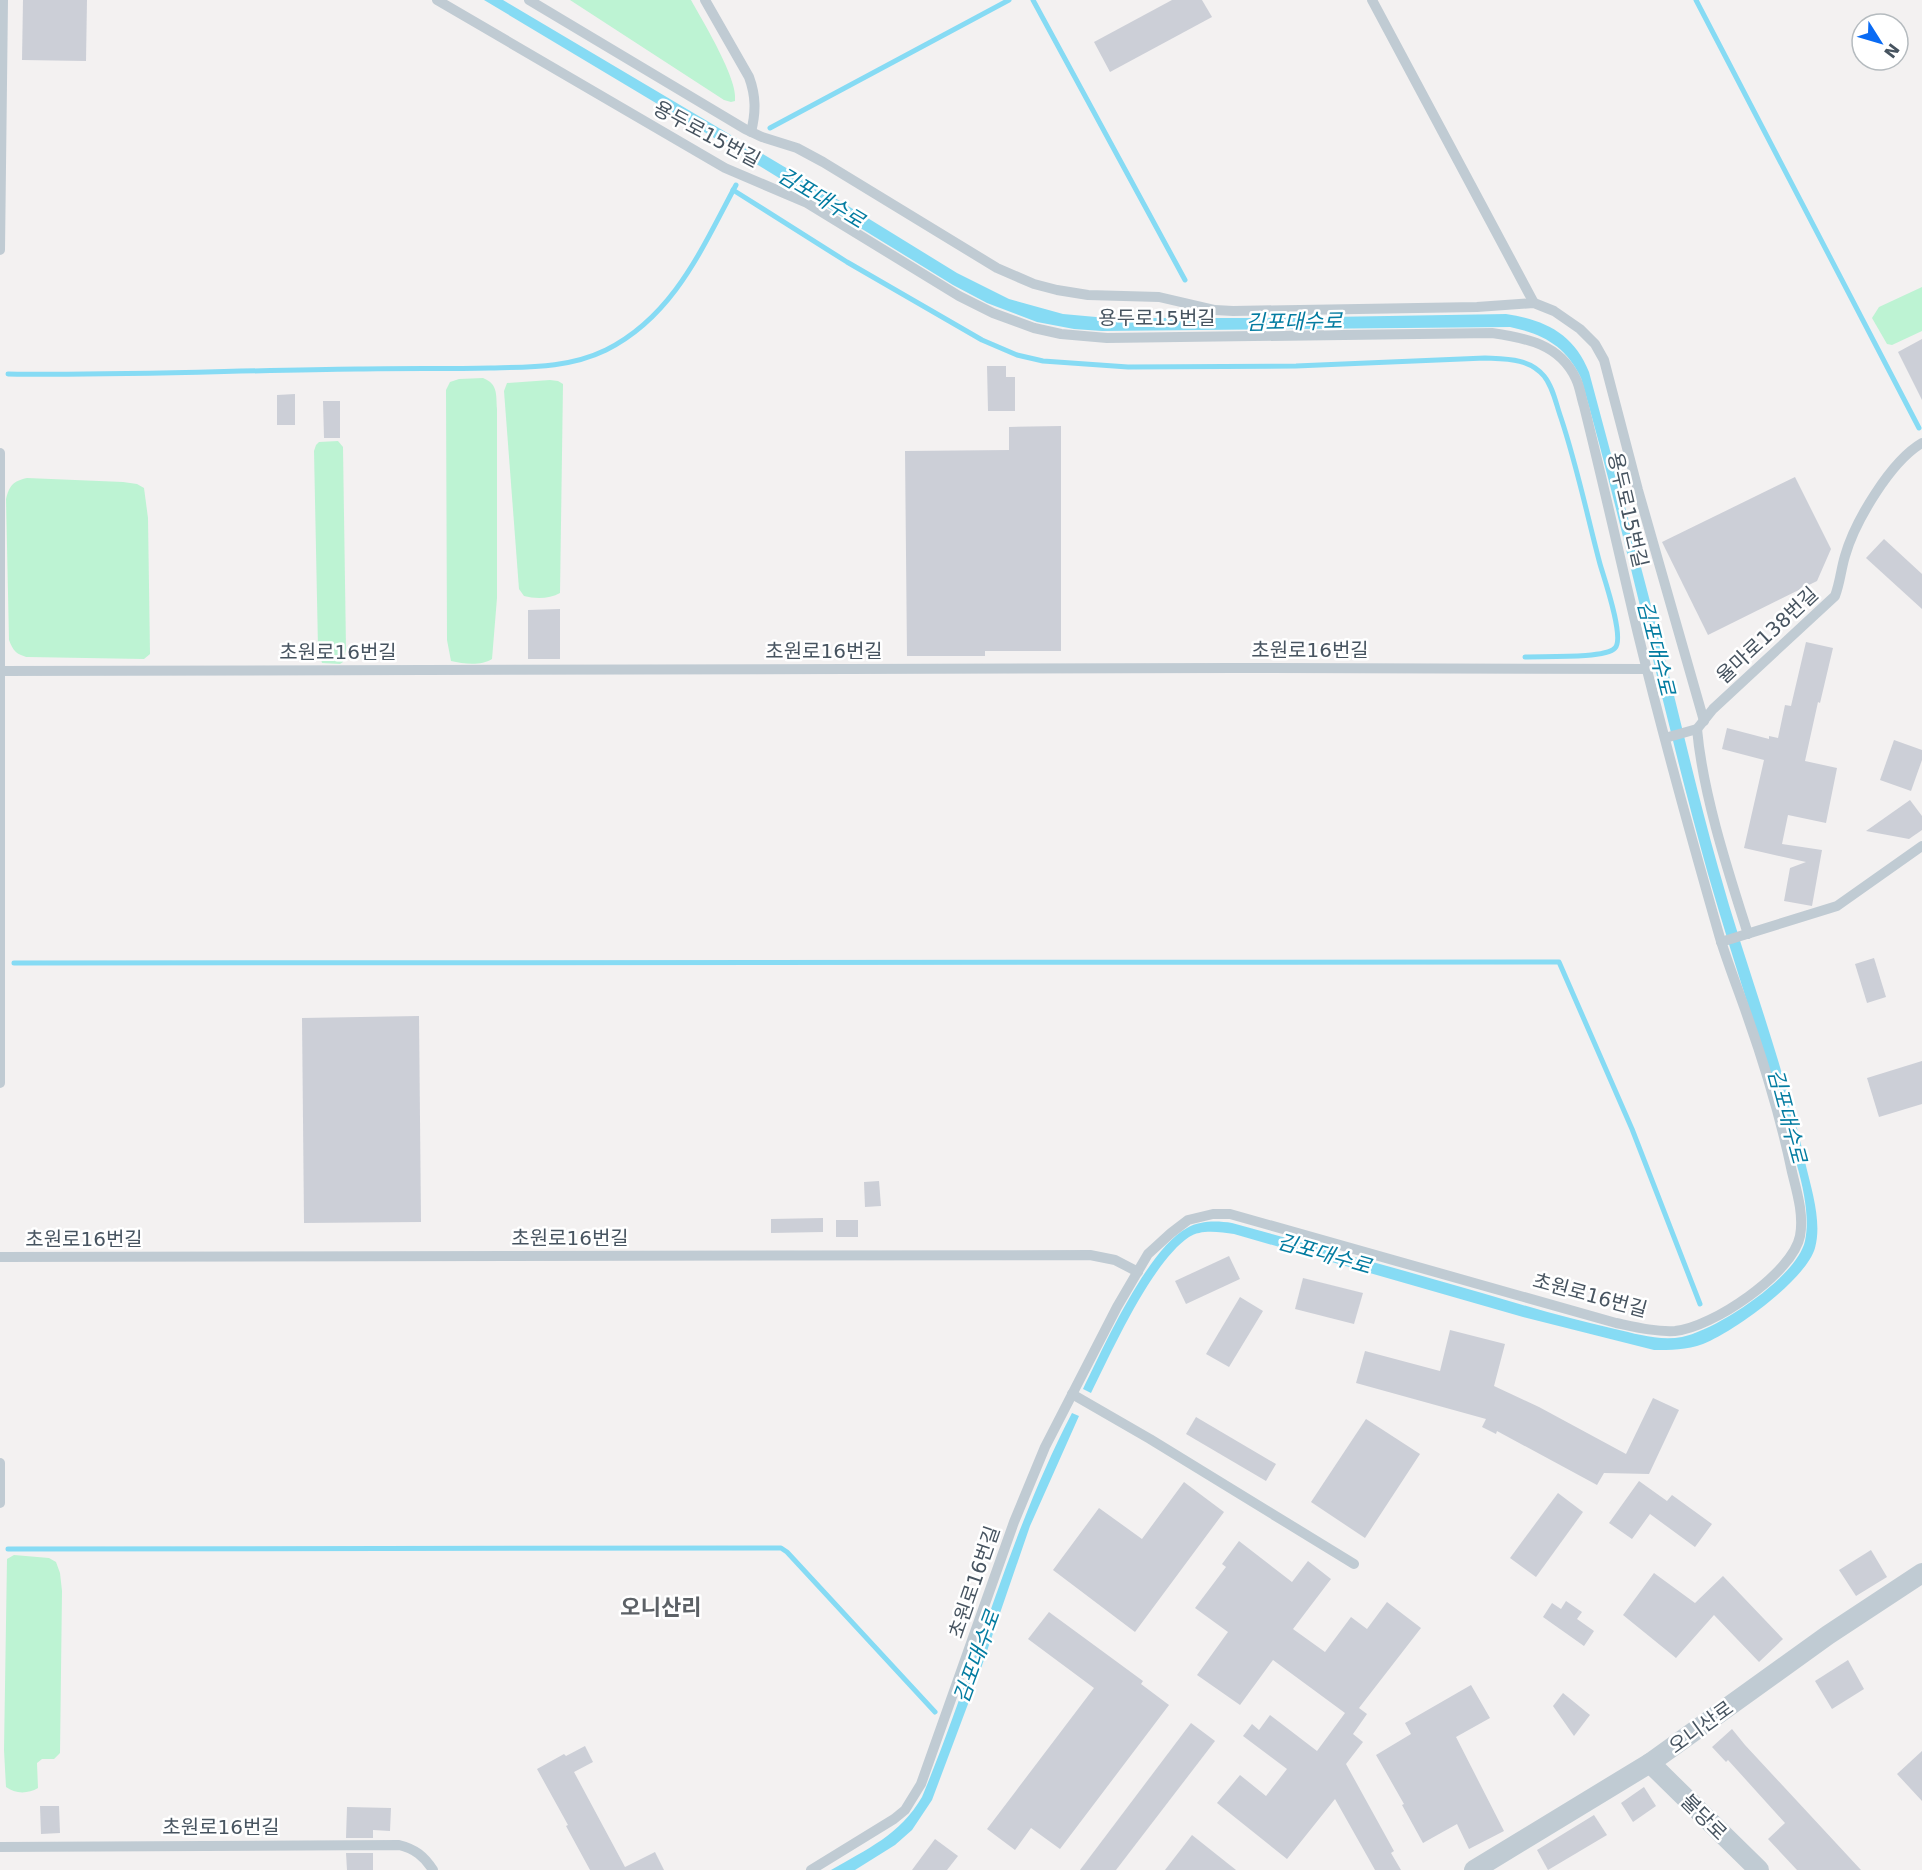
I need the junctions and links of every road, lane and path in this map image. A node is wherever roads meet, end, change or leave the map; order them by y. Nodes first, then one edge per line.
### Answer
1 (3, 0) edge
2 (437, 0) edge
3 (529, 0) edge
4 (705, 0) edge
5 (1372, 0) edge
6 (1, 70) edge
7 (751, 132) junction
8 (0, 250) edge
9 (1534, 303) junction
10 (1922, 443) edge
11 (0, 453) edge
12 (1647, 669) junction
13 (0, 671) edge
14 (1700, 725) junction
15 (1665, 738) junction
16 (1922, 846) edge
17 (1748, 934) junction
18 (1721, 942) junction
19 (0, 1083) edge
20 (0, 1257) edge
21 (1138, 1272) junction
22 (1072, 1394) junction
23 (0, 1463) edge
24 (0, 1503) edge
25 (1354, 1564) dead end
26 (1922, 1573) edge
27 (1650, 1763) junction
28 (0, 1847) edge
29 (433, 1870) edge
30 (811, 1870) edge
31 (1474, 1870) edge
32 (1758, 1870) edge

1 - 6 lane
2 - 12 lane, 용두로15번길
3 - 7 lane
4 - 7 lane
5 - 9 lane
6 - 8 lane
7 - 9 lane
9 - 14 lane
10 - 14 lane, 율마로138번길
11 - 13 lane
12 - 13 lane, 초원로16번길
12 - 15 lane, 용두로15번길
13 - 19 lane
14 - 15 lane
14 - 17 lane
15 - 18 lane, 초원로16번길
16 - 17 lane
17 - 18 lane
18 - 21 lane, 초원로16번길
20 - 21 lane, 초원로16번길
21 - 22 lane, 초원로16번길
22 - 25 lane
22 - 30 lane, 초원로16번길
23 - 24 lane
26 - 27 street, 오니산로
27 - 31 street, 오니산로
27 - 32 street, 불당로
28 - 29 lane, 초원로16번길

